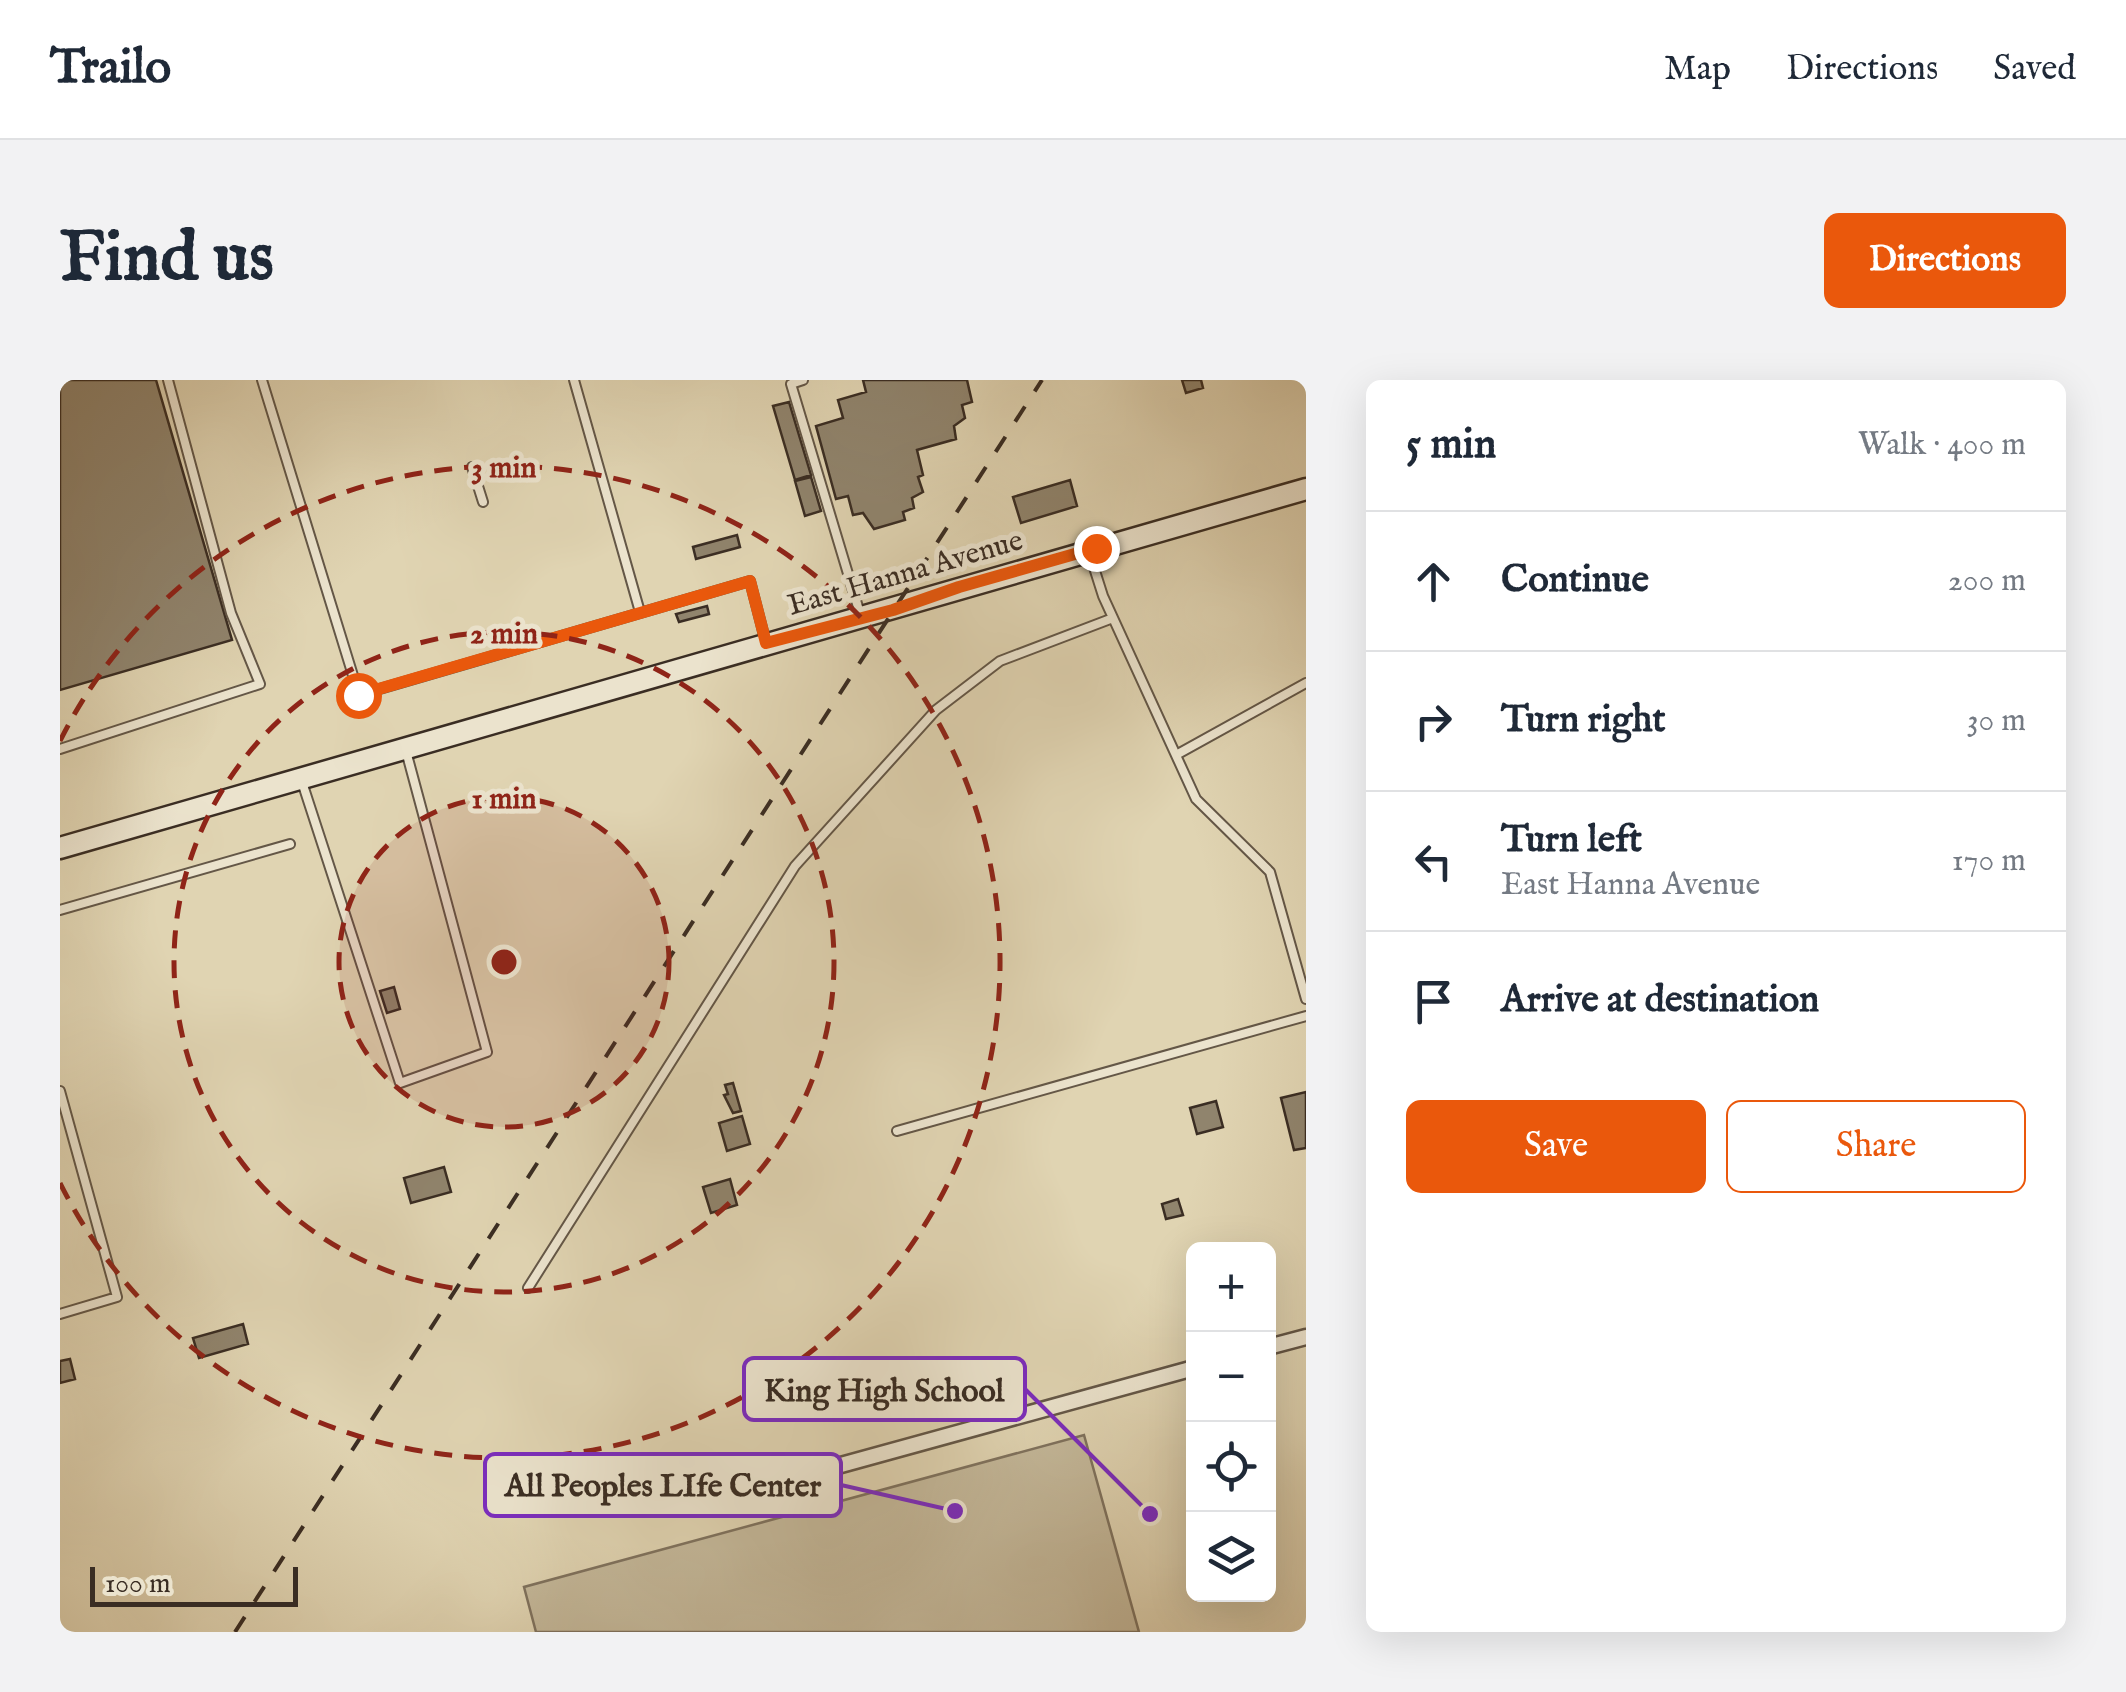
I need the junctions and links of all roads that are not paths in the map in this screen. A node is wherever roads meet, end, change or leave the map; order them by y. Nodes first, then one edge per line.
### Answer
1 (168, 380) edge
2 (262, 380) edge
3 (574, 380) edge
4 (803, 380) edge
5 (790, 382) edge
6 (472, 467) dead end
7 (1306, 489) edge
8 (483, 502) dead end
9 (1088, 550) junction
10 (640, 612) junction
11 (862, 618) junction
12 (1113, 618) junction
13 (766, 643) junction
14 (1306, 684) edge
15 (405, 748) junction
16 (60, 749) edge
17 (1176, 755) junction
18 (300, 778) junction
19 (290, 844) dead end
20 (60, 848) edge
21 (60, 910) edge
22 (1306, 999) edge
23 (1306, 1016) edge
24 (60, 1091) edge
25 (898, 1131) dead end
26 (528, 1288) dead end
27 (60, 1314) edge
28 (1306, 1336) edge
29 (1276, 1345) edge
30 (1186, 1370) edge
31 (830, 1468) dead end

1 - 16 lane
2 - 10 lane
3 - 10 lane
4 - 5 lane
5 - 11 lane
6 - 8 lane
7 - 9 street, East Hanna Avenue
9 - 11 street, East Hanna Avenue
9 - 12 lane
10 - 13 lane
11 - 13 street, East Hanna Avenue
12 - 17 lane
12 - 26 lane
13 - 15 street, East Hanna Avenue
14 - 17 lane
15 - 18 street, East Hanna Avenue
15 - 18 lane
17 - 22 lane
18 - 20 street, East Hanna Avenue
19 - 21 lane
23 - 25 lane
24 - 27 lane
28 - 29 street
30 - 31 street

